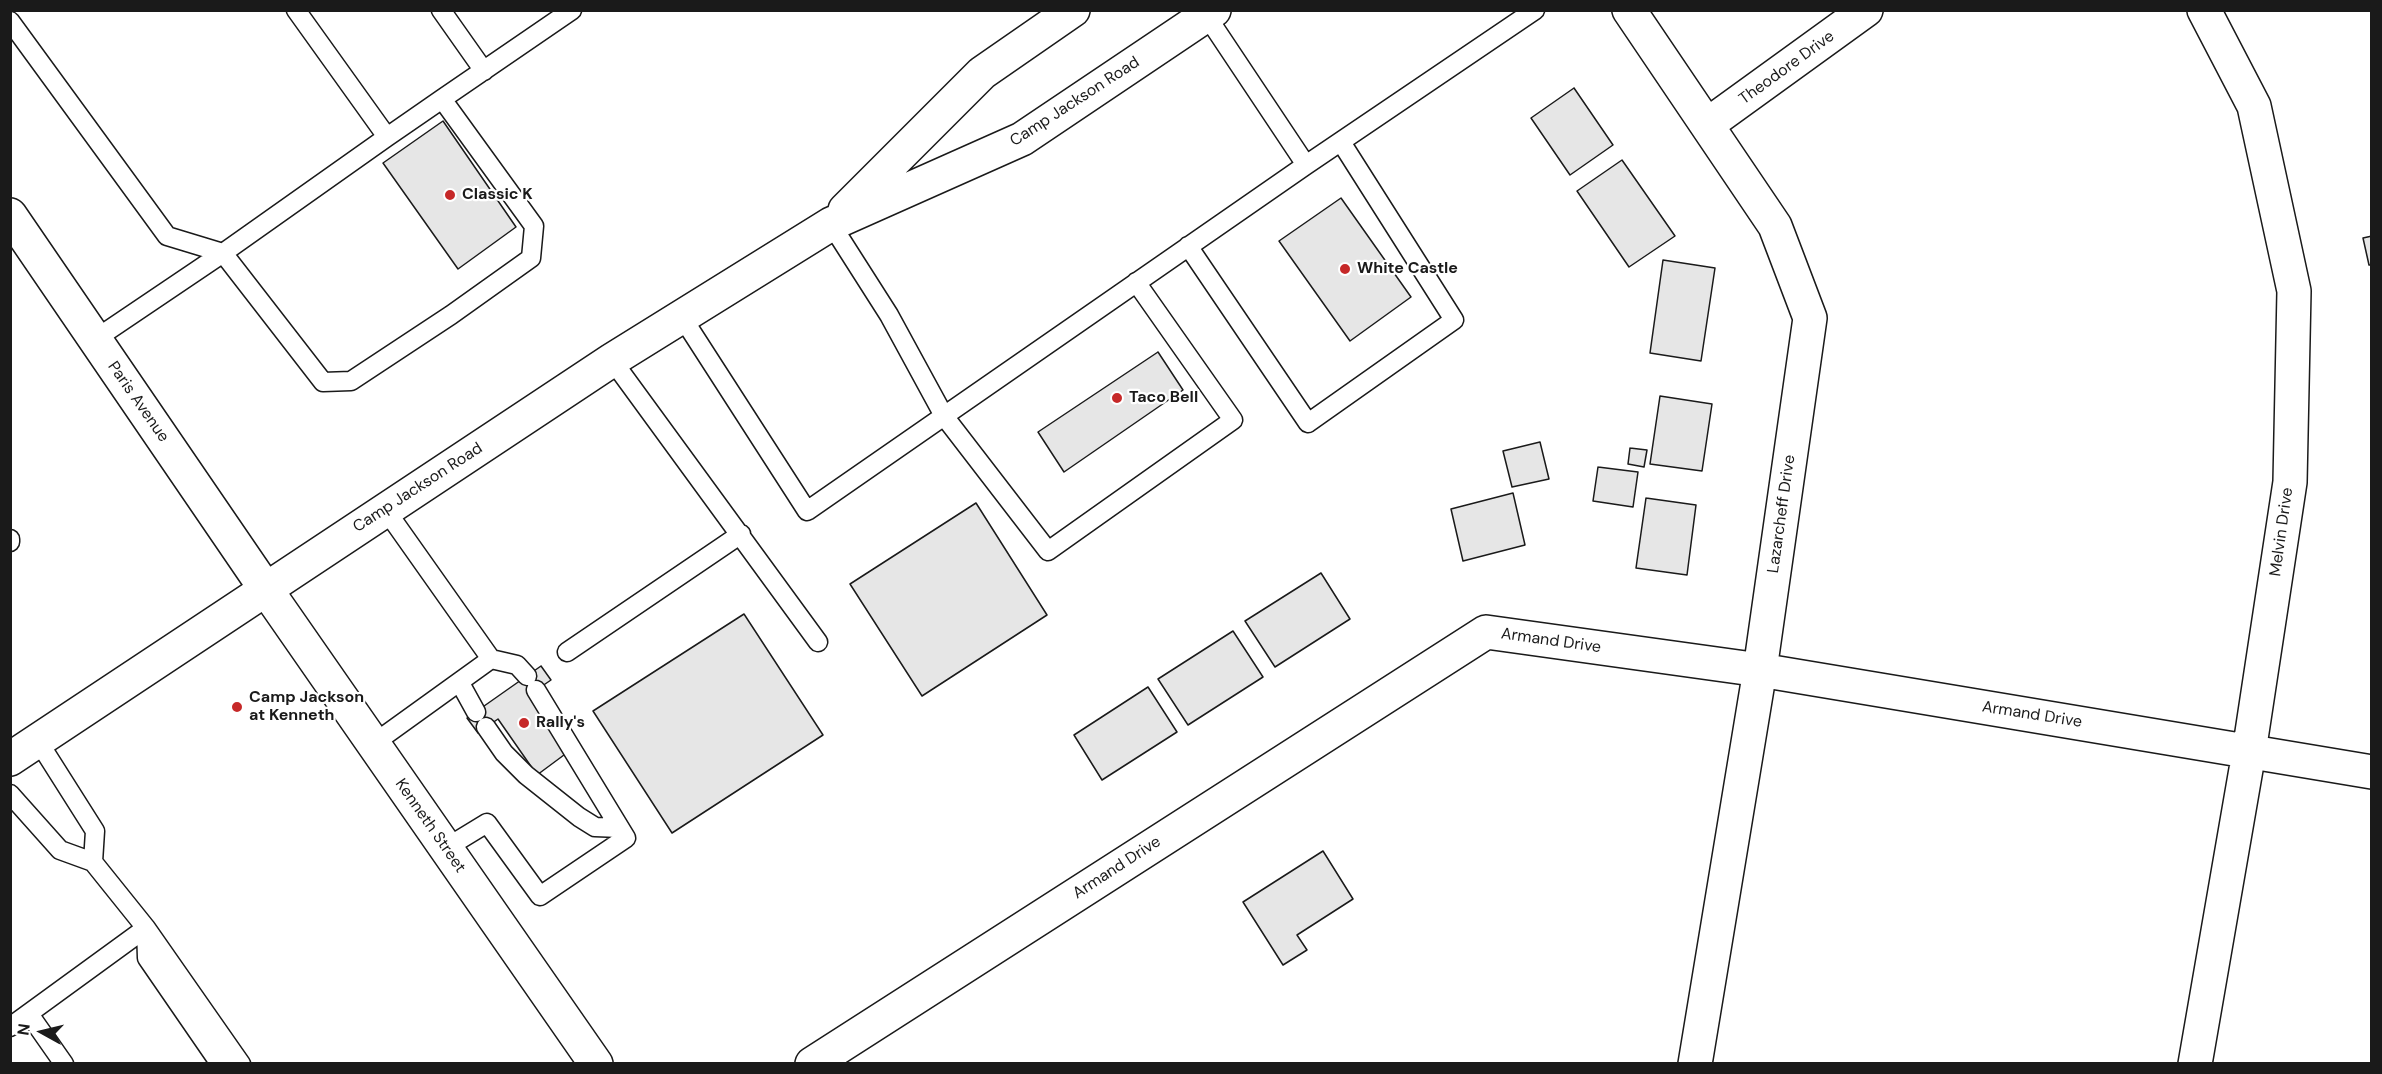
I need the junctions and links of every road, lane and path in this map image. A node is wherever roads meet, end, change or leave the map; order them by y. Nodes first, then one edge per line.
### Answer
1 (296, 10) edge
2 (441, 10) edge
3 (572, 10) edge
4 (1073, 10) edge
5 (1535, 10) edge
6 (1629, 10) edge
7 (1866, 10) edge
8 (2204, 10) edge
9 (1210, 13) edge
10 (10, 21) edge
11 (484, 71) junction
12 (442, 99) junction
13 (1707, 124) junction
14 (387, 137) junction
15 (1341, 142) junction
16 (1306, 165) junction
17 (10, 215) edge
18 (831, 224) junction
19 (1188, 246) junction
20 (223, 253) junction
21 (1136, 282) junction
22 (682, 317) junction
23 (94, 340) junction
24 (612, 360) junction
25 (944, 416) junction
26 (385, 509) junction
27 (741, 534) junction
28 (265, 588) junction
29 (818, 642) dead end
30 (567, 652) dead end
31 (491, 659) junction
32 (1760, 670) junction
33 (460, 683) junction
34 (38, 741) junction
35 (373, 744) junction
36 (2249, 752) junction
37 (10, 759) edge
38 (2372, 772) edge
39 (10, 794) edge
40 (620, 828) junction
41 (446, 848) junction
42 (93, 862) junction
43 (146, 928) junction
44 (29, 1014) junction
45 (10, 1027) edge
46 (64, 1064) edge
47 (220, 1064) edge
48 (241, 1064) edge
49 (596, 1064) edge
50 (812, 1064) edge
51 (1695, 1064) edge
52 (2195, 1064) edge

1 - 14 lane
2 - 11 lane
3 - 11 lane
4 - 18 street, Camp Jackson Road
5 - 15 lane
6 - 13 street, Lazarcheff Drive
7 - 13 street, Theodore Drive
8 - 36 street, Melvin Drive
9 - 16 lane
9 - 18 street, Camp Jackson Road
10 - 20 lane
11 - 12 lane
12 - 14 lane
12 - 20 lane
13 - 32 street, Lazarcheff Drive
14 - 20 lane
15 - 16 lane
15 - 19 lane
16 - 19 lane
17 - 23 street, Paris Avenue
18 - 22 street, Camp Jackson Road
18 - 25 lane
19 - 21 lane
20 - 23 lane
21 - 25 lane
21 - 25 lane
22 - 24 street, Camp Jackson Road
22 - 25 lane
23 - 28 street, Paris Avenue
24 - 26 street, Camp Jackson Road
24 - 27 lane
26 - 28 street, Camp Jackson Road
26 - 31 lane
27 - 29 lane
27 - 30 lane
28 - 34 street, Camp Jackson Road
28 - 35 street, Kenneth Street
31 - 33 lane
31 - 40 lane
32 - 36 street, Armand Drive
32 - 50 street, Armand Drive
32 - 51 street, Lazarcheff Drive
33 - 35 lane
33 - 40 lane
34 - 37 street, Camp Jackson Road
34 - 42 lane
35 - 41 street, Kenneth Street
36 - 38 street, Armand Drive
36 - 52 street, Melvin Drive
39 - 42 lane
40 - 41 lane
41 - 49 street, Kenneth Street
42 - 43 lane
43 - 44 lane
43 - 47 lane
43 - 48 lane
44 - 45 lane
44 - 46 lane

